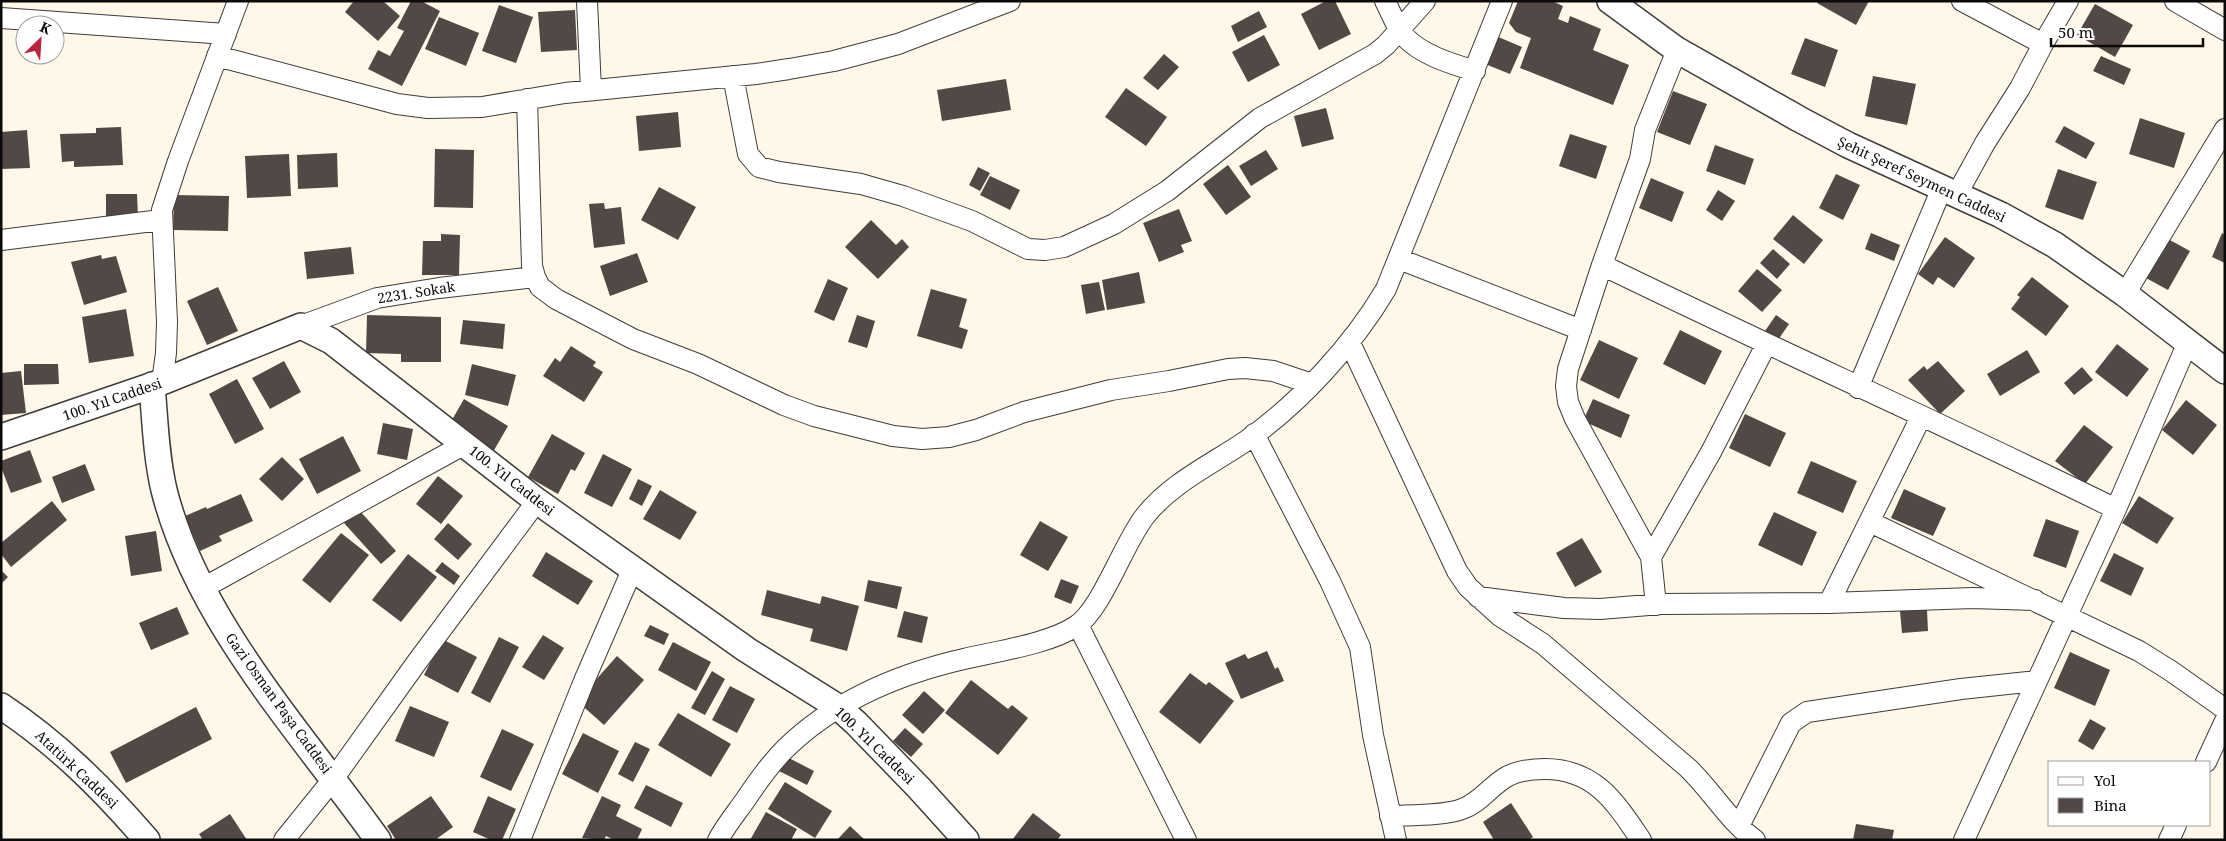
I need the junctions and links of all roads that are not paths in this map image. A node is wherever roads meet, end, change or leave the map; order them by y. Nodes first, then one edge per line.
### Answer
1 (238, 1) edge
2 (587, 1) edge
3 (1010, 1) edge
4 (1385, 1) edge
5 (1425, 1) edge
6 (1502, 1) edge
7 (1610, 1) edge
8 (1962, 1) edge
9 (2068, 1) edge
10 (2175, 1) edge
11 (1, 18) edge
12 (1400, 30) junction
13 (2225, 30) edge
14 (226, 34) junction
15 (2043, 44) junction
16 (1677, 50) junction
17 (217, 56) junction
18 (1475, 71) junction
19 (733, 76) junction
20 (591, 90) junction
21 (528, 99) junction
22 (2225, 129) edge
23 (1950, 191) junction
24 (161, 220) junction
25 (1, 240) edge
26 (1399, 259) junction
27 (1602, 265) junction
28 (535, 277) junction
29 (2125, 294) junction
30 (301, 326) junction
31 (1581, 330) junction
32 (2188, 342) junction
33 (1350, 344) junction
34 (1766, 345) junction
35 (2225, 370) edge
36 (157, 383) junction
37 (1312, 384) junction
38 (1858, 388) junction
39 (1921, 417) junction
40 (1254, 434) junction
41 (1, 437) edge
42 (465, 444) junction
43 (537, 501) junction
44 (2116, 509) junction
45 (1870, 522) junction
46 (1651, 558) junction
47 (633, 568) junction
48 (203, 588) junction
49 (1478, 597) junction
50 (2034, 600) junction
51 (1829, 603) junction
52 (1656, 604) junction
53 (2066, 615) junction
54 (1078, 625) junction
55 (2036, 681) junction
56 (1, 706) edge
57 (838, 707) junction
58 (2225, 709) edge
59 (2225, 721) edge
60 (2206, 761) edge
61 (334, 778) junction
62 (1390, 816) junction
63 (1739, 826) junction
64 (2176, 826) edge
65 (528, 837) edge
66 (147, 840) edge
67 (284, 840) edge
68 (378, 840) edge
69 (718, 840) edge
70 (966, 840) edge
71 (1186, 840) edge
72 (1396, 840) edge
73 (1642, 840) edge
74 (1755, 840) edge
75 (1964, 840) edge
76 (2169, 840) edge

1 - 14 street
2 - 20 street
3 - 19 street
4 - 12 street
5 - 12 street
6 - 18 street
7 - 16 street, Şehit Şeref Seymen Caddesi
8 - 15 street
9 - 15 street
10 - 13 street
11 - 14 street
12 - 18 street
12 - 19 street
14 - 17 street
15 - 23 street
16 - 23 street, Şehit Şeref Seymen Caddesi
16 - 27 street
17 - 21 street
17 - 24 street
18 - 26 street
19 - 20 street
20 - 21 street
21 - 28 street
22 - 29 street
23 - 29 street, Şehit Şeref Seymen Caddesi
23 - 38 street
24 - 25 street
24 - 36 street
26 - 31 street
26 - 33 street
27 - 31 street
27 - 34 street
28 - 30 street, 2231. Sokak
28 - 37 street
29 - 32 street, Şehit Şeref Seymen Caddesi
30 - 36 street, 100. Yıl Caddesi
30 - 42 street, 100. Yıl Caddesi
31 - 46 street
32 - 35 street, Şehit Şeref Seymen Caddesi
32 - 44 street
33 - 37 street
33 - 49 street
34 - 38 street
34 - 46 street
36 - 41 street, 100. Yıl Caddesi
36 - 48 street, Gazi Osman Paşa Caddesi
37 - 40 street
38 - 39 street
39 - 44 street
39 - 45 street
40 - 54 street
40 - 62 street
42 - 43 street, 100. Yıl Caddesi
42 - 48 street
43 - 47 street, 100. Yıl Caddesi
43 - 61 street
44 - 53 street
45 - 50 street
45 - 51 street
46 - 52 street
47 - 57 street, 100. Yıl Caddesi
47 - 65 street
48 - 61 street, Gazi Osman Paşa Caddesi
49 - 52 street
49 - 63 street
50 - 51 street
50 - 53 street
51 - 52 street
53 - 55 street
53 - 58 street
54 - 57 street
54 - 71 street
55 - 63 street
55 - 75 street
56 - 66 street, Atatürk Caddesi
57 - 69 street
57 - 70 street, 100. Yıl Caddesi
59 - 60 street
61 - 67 street
61 - 68 street, Gazi Osman Paşa Caddesi
62 - 72 street
62 - 73 street
63 - 74 street
64 - 76 street

